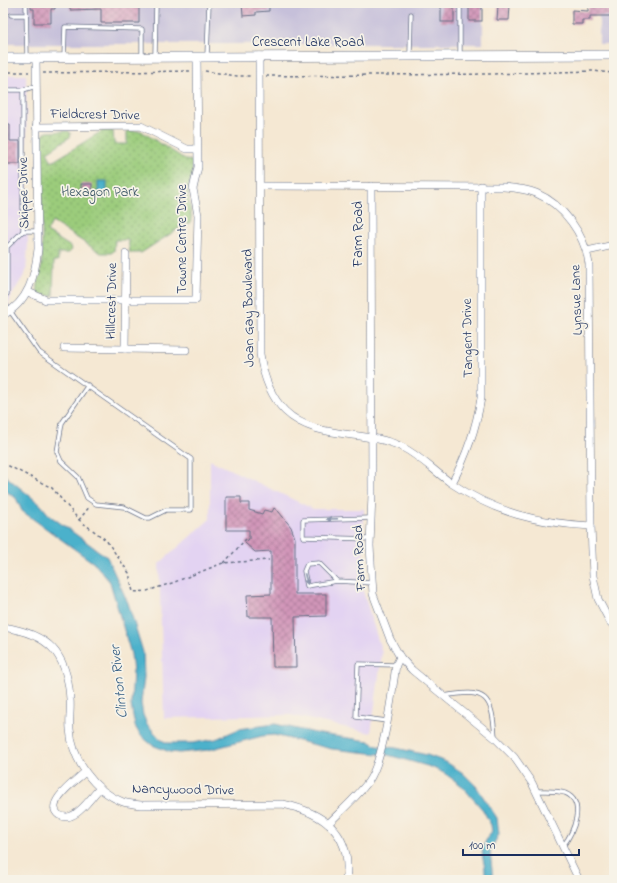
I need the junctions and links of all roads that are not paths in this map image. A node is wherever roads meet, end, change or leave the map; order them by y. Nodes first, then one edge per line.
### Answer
1 (26, 3) edge
2 (156, 3) edge
3 (209, 3) edge
4 (460, 3) edge
5 (410, 14) dead end
6 (11, 15) dead end
7 (26, 15) junction
8 (460, 55) junction
9 (614, 55) edge
10 (259, 56) junction
11 (410, 56) junction
12 (31, 57) junction
13 (64, 57) junction
14 (142, 57) junction
15 (155, 57) junction
16 (202, 57) junction
17 (3, 58) edge
18 (36, 86) junction
19 (3, 90) edge
20 (23, 90) junction
21 (36, 127) junction
22 (197, 149) junction
23 (260, 186) junction
24 (371, 186) junction
25 (481, 186) junction
26 (23, 231) junction
27 (38, 231) junction
28 (614, 245) edge
29 (5, 247) edge
30 (587, 251) junction
31 (126, 254) dead end
32 (28, 292) junction
33 (3, 297) edge
34 (126, 300) junction
35 (3, 301) edge
36 (6, 313) edge
37 (64, 348) dead end
38 (125, 349) junction
39 (186, 350) dead end
40 (88, 385) junction
41 (371, 438) junction
42 (452, 483) junction
43 (371, 518) junction
44 (591, 526) junction
45 (370, 539) junction
46 (337, 581) junction
47 (372, 583) junction
48 (614, 626) edge
49 (3, 627) edge
50 (400, 657) junction
51 (396, 665) junction
52 (443, 696) junction
53 (386, 721) junction
54 (495, 738) junction
55 (85, 772) junction
56 (100, 788) junction
57 (536, 791) junction
58 (328, 824) junction
59 (562, 847) junction
60 (346, 880) edge
61 (579, 880) edge

1 - 7 lane
2 - 15 lane
3 - 16 lane
4 - 8 lane
5 - 11 lane
6 - 7 lane
7 - 12 lane
8 - 9 street, Crescent Lake Road
8 - 11 street, Crescent Lake Road
10 - 11 street, Crescent Lake Road
10 - 16 street, Crescent Lake Road
10 - 23 street, Joan Gay Boulevard
12 - 13 street, Crescent Lake Road
12 - 17 street, Crescent Lake Road
12 - 18 street, Skippe Drive
13 - 14 street, Crescent Lake Road
13 - 14 lane
14 - 15 street, Crescent Lake Road
15 - 16 street, Crescent Lake Road
16 - 22 street, Towne Centre Drive
18 - 20 lane
18 - 21 street, Skippe Drive
19 - 20 lane
20 - 26 lane
21 - 22 street, Fieldcrest Drive
21 - 27 street, Skippe Drive
22 - 34 street, Towne Centre Drive
23 - 24 street, Lynsue Lane
23 - 41 street, Joan Gay Boulevard
24 - 25 street, Lynsue Lane
24 - 41 street, Farm Road
25 - 30 street, Lynsue Lane
25 - 42 street, Tangent Drive
26 - 27 lane
26 - 29 lane
27 - 32 street, Skippe Drive
28 - 30 street
29 - 33 lane
30 - 44 street, Lynsue Lane
31 - 34 street, Hillcrest Drive
32 - 34 street, Towne Centre Drive
32 - 36 street, Skippe Drive
34 - 38 street, Hillcrest Drive
35 - 36 lane
36 - 40 lane
37 - 38 street, Hillcrest Drive
38 - 39 street, Hillcrest Drive
40 - 40 lane
41 - 42 street, Joan Gay Boulevard
41 - 43 street, Farm Road
42 - 44 street, Joan Gay Boulevard
43 - 45 street, Farm Road
43 -> 45 lane
44 - 48 street, Lynsue Lane
45 - 47 street, Farm Road
46 -> 46 lane
46 - 47 lane
47 - 50 street, Farm Road
49 - 55 street, Nancywood Drive
50 - 51 street
50 - 52 street, Farm Road
51 - 53 street
51 - 53 lane
52 - 54 street, Farm Road
52 - 54 lane
53 - 58 street
54 - 57 street, Farm Road
55 - 56 street, Nancywood Drive
55 - 56 street
56 - 58 street, Nancywood Drive
57 - 59 street, Farm Road
57 - 59 lane
58 - 60 street, Nancywood Drive
59 - 61 street, Farm Road

